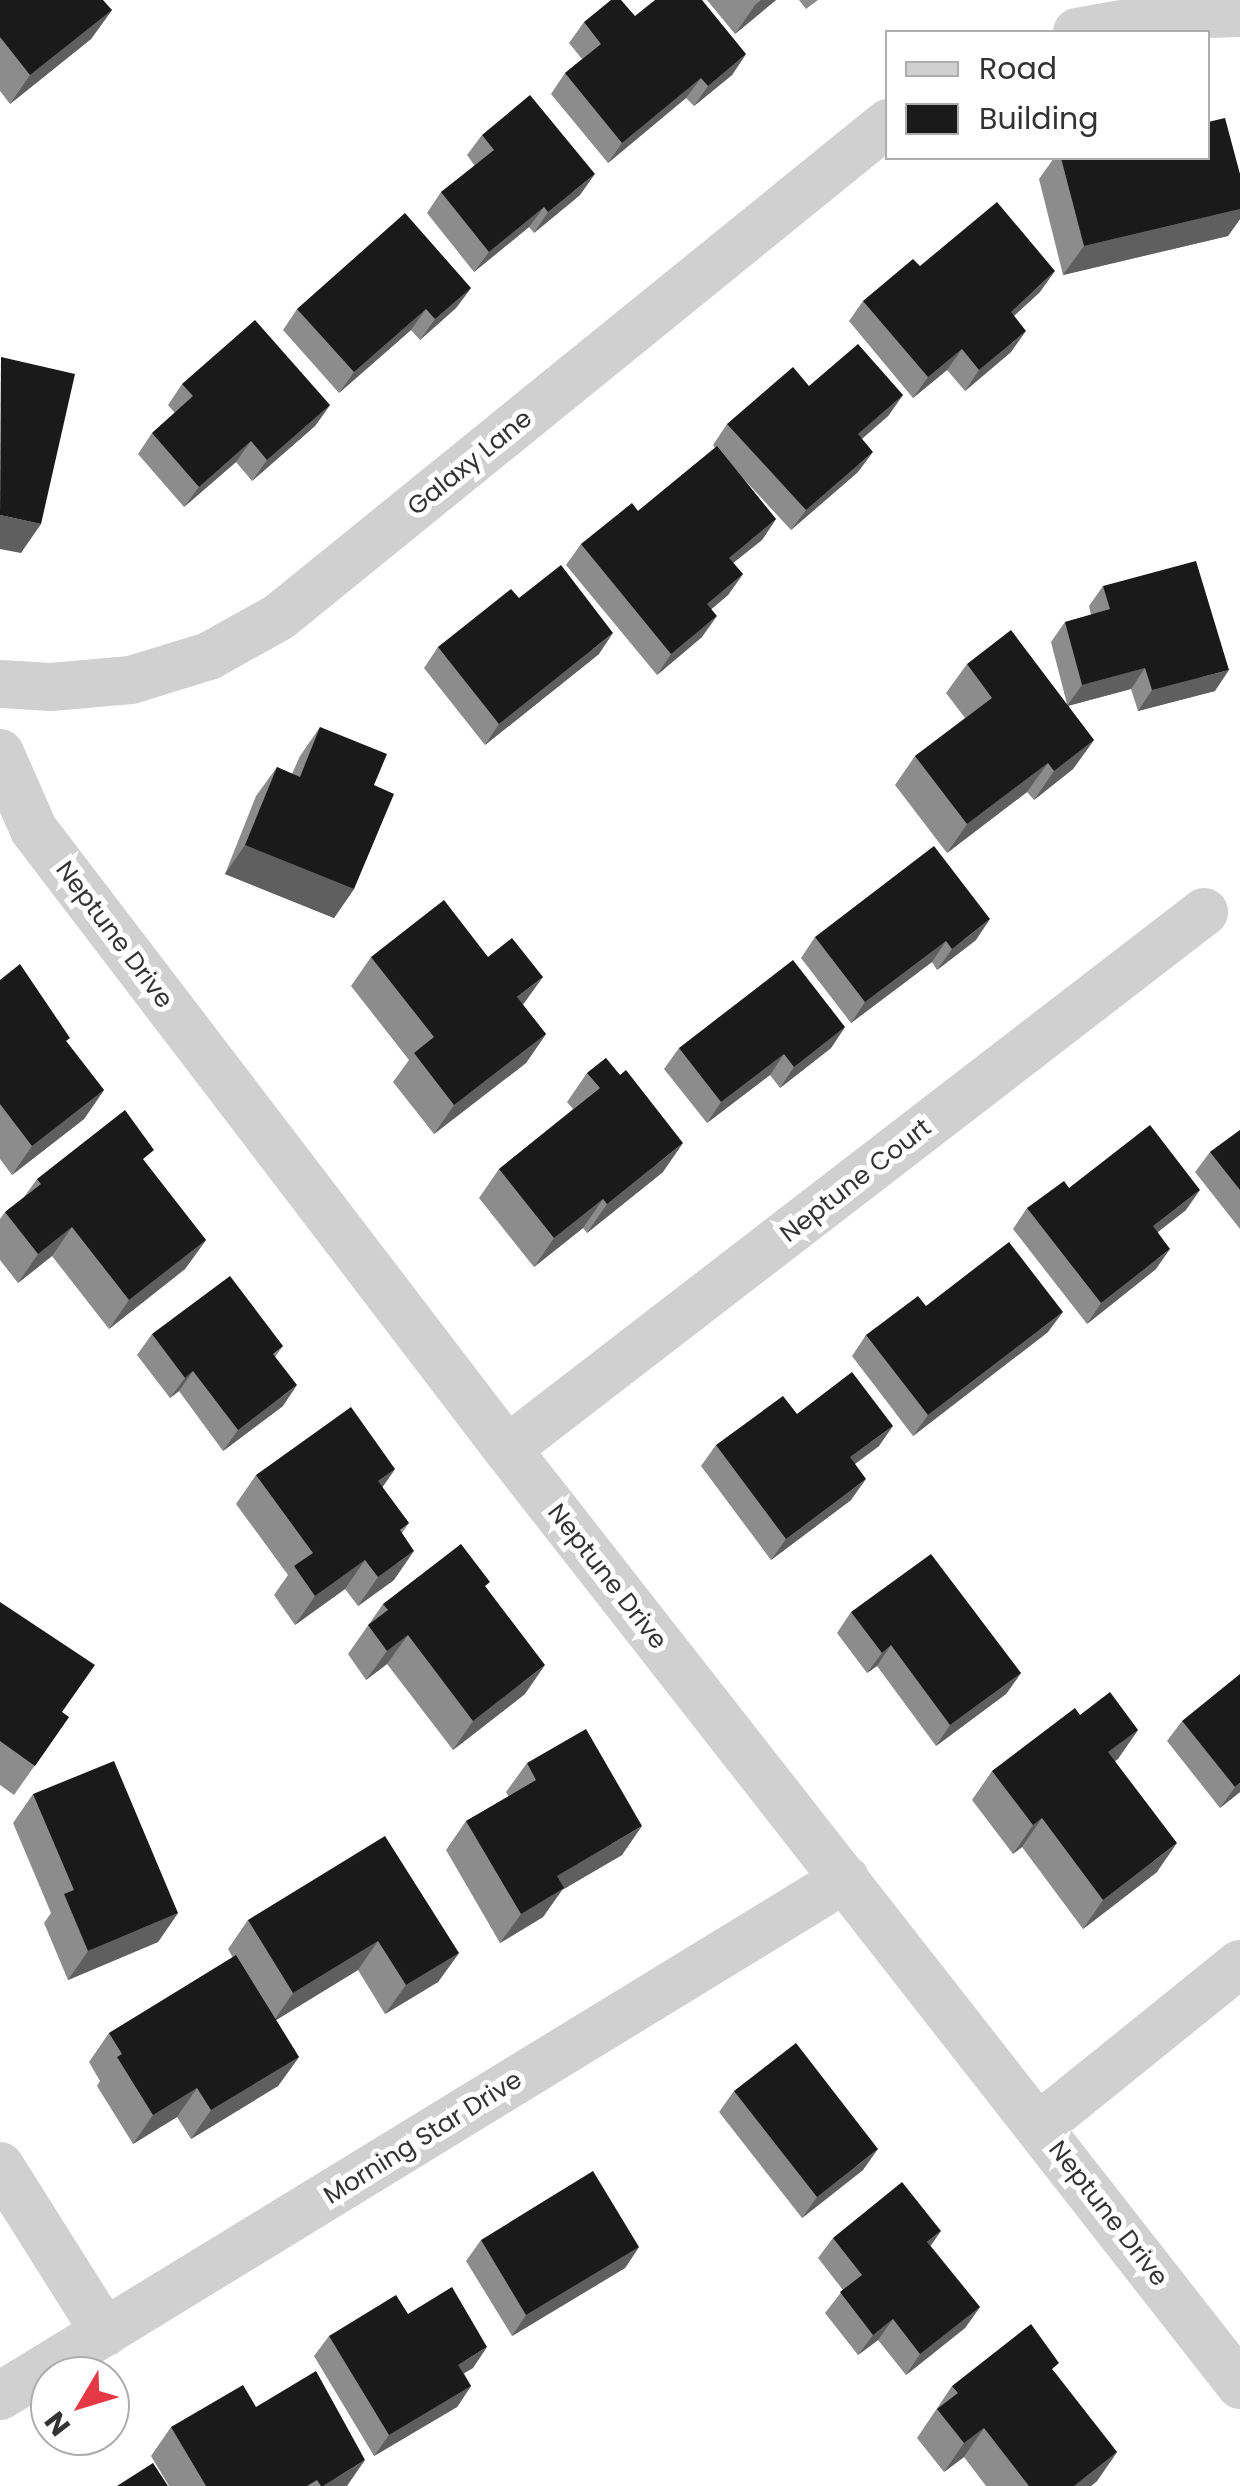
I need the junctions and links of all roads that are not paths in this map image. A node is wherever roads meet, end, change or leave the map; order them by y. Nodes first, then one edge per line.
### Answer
1 (1240, 13) edge
2 (1088, 30) edge
3 (885, 125) edge
4 (0, 684) edge
5 (0, 753) edge
6 (1204, 912) dead end
7 (507, 1449) junction
8 (845, 1879) junction
9 (1240, 1964) edge
10 (1039, 2126) junction
11 (0, 2166) edge
12 (105, 2333) junction
13 (1240, 2385) edge
14 (0, 2396) edge

1 - 2 street
3 - 4 street, Galaxy Lane
5 - 7 street, Neptune Drive
6 - 7 street, Neptune Court
7 - 8 street, Neptune Drive
8 - 10 street, Neptune Drive
8 - 12 street, Morning Star Drive
9 - 10 street
10 - 13 street, Neptune Drive
11 - 12 street
12 - 14 street, Morning Star Drive

